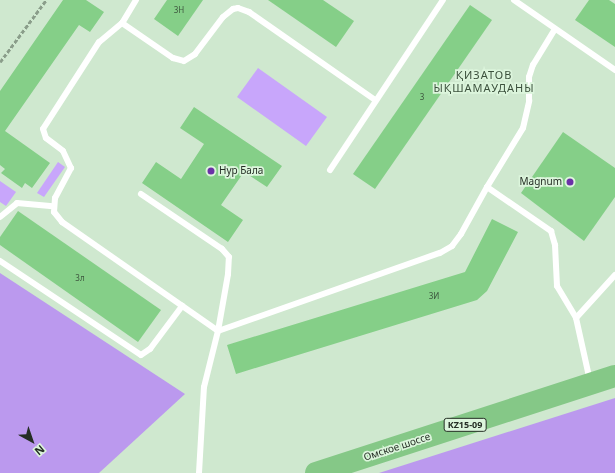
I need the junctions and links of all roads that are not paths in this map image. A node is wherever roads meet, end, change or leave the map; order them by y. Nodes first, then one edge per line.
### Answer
1 (136, 0) edge
2 (442, 0) edge
3 (514, 0) edge
4 (527, 0) edge
5 (522, 6) junction
6 (122, 23) junction
7 (556, 29) junction
8 (615, 70) edge
9 (375, 100) junction
10 (330, 170) dead end
11 (487, 187) junction
12 (141, 194) dead end
13 (53, 206) junction
14 (0, 217) edge
15 (0, 261) edge
16 (615, 275) edge
17 (182, 306) junction
18 (576, 318) junction
19 (218, 331) junction
20 (615, 376) edge
21 (590, 384) junction
22 (199, 473) edge
23 (316, 473) edge

1 - 6 lane
2 - 9 lane
3 - 5 lane
4 - 5 lane
5 - 7 lane
6 - 9 lane
6 - 13 lane
7 - 8 lane
7 - 11 lane
9 - 10 lane
11 - 18 lane
11 - 19 lane
12 - 19 lane
13 - 14 lane
13 - 17 lane
15 - 17 lane
16 - 18 lane
17 - 19 lane
18 - 21 lane
19 - 22 lane
20 - 21 highway, Омское шоссе / KZ15-09
21 - 23 highway, Омское шоссе / KZ15-09

